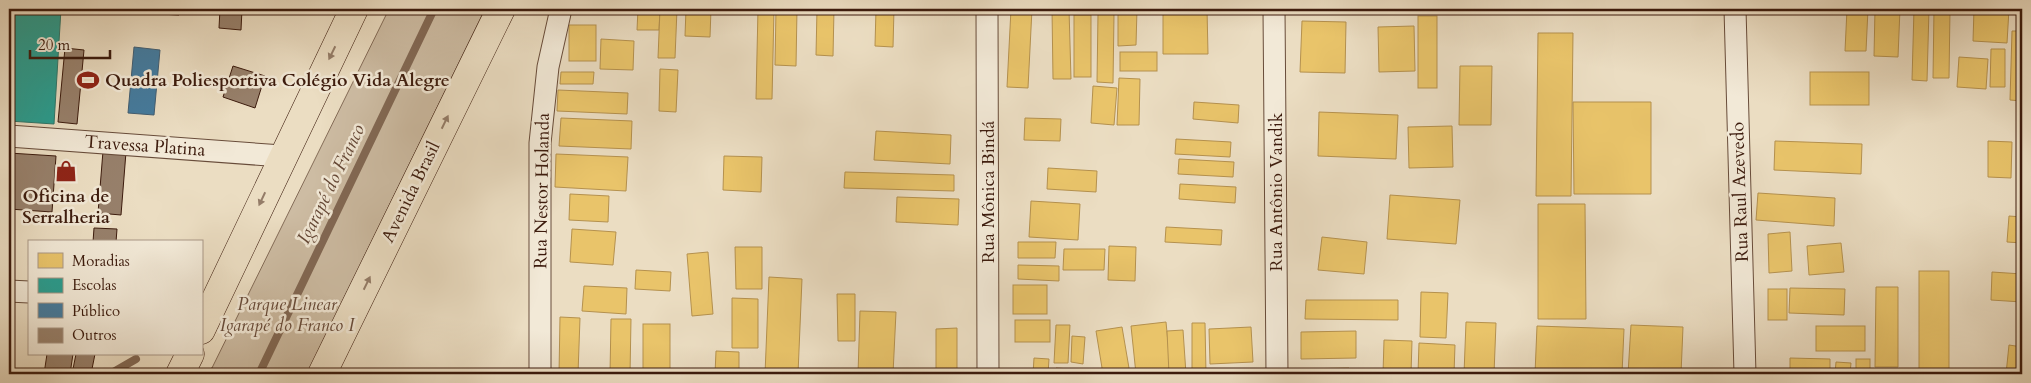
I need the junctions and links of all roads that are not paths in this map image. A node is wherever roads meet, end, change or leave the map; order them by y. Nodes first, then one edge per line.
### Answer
1 (354, 9) edge
2 (500, 9) edge
3 (561, 9) edge
4 (987, 9) edge
5 (1274, 9) edge
6 (1735, 9) edge
7 (9, 136) edge
8 (282, 156) junction
9 (9, 291) edge
10 (28, 292) edge
11 (208, 302) edge
12 (202, 326) edge
13 (189, 356) edge
14 (180, 374) edge
15 (322, 374) edge
16 (540, 374) edge
17 (988, 374) edge
18 (1277, 374) edge
19 (1745, 374) edge

1 -> 8 highway
15 -> 2 highway, Avenida Brasil
3 - 16 street, Rua Nestor Holanda
4 - 17 street, Rua Mônica Bindá
5 - 18 street, Rua Antônio Vandik
6 - 19 street, Rua Raul Azevedo
7 - 8 street, Travessa Platina
8 -> 11 highway
9 - 10 street
11 - 12 highway
13 - 14 highway

